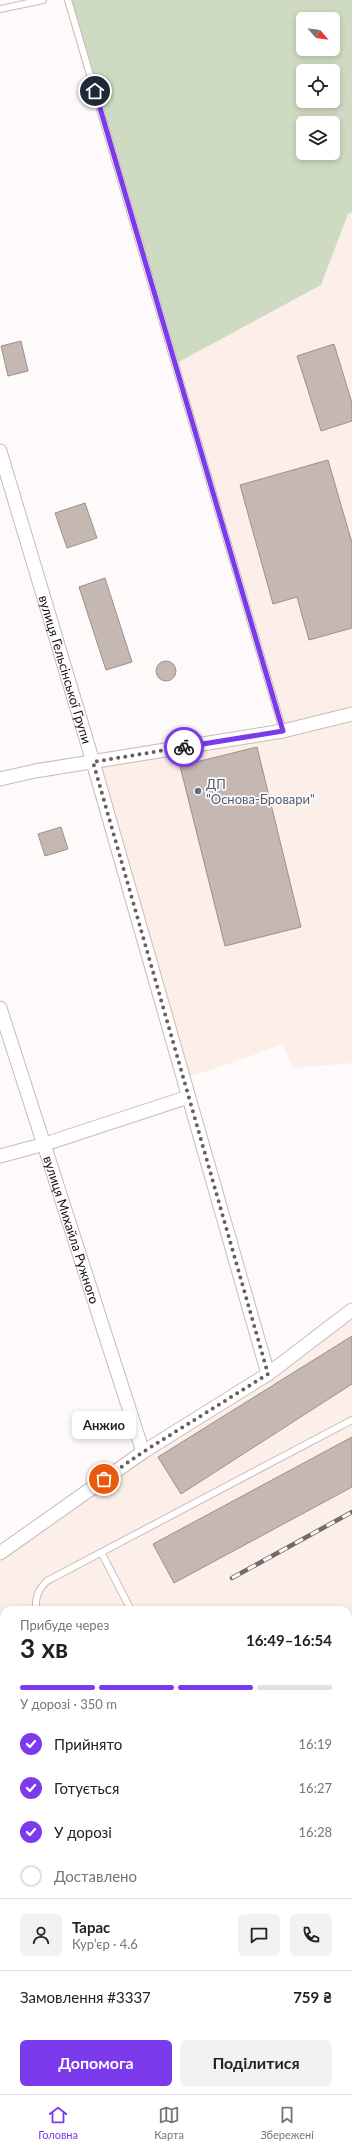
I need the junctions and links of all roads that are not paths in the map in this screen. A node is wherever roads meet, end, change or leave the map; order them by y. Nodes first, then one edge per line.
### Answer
1 (43, 0) edge
2 (68, 0) edge
3 (0, 10) edge
4 (0, 451) edge
5 (352, 714) edge
6 (283, 731) junction
7 (93, 762) junction
8 (0, 779) edge
9 (0, 1008) edge
10 (188, 1097) junction
11 (45, 1144) junction
12 (0, 1156) edge
13 (352, 1310) edge
14 (268, 1374) junction
15 (352, 1420) edge
16 (143, 1452) junction
17 (0, 1553) edge
18 (102, 1554) junction
19 (36, 1606) edge
20 (129, 1606) edge

1 - 3 lane
2 - 6 lane
4 - 7 street, вулиця Гельсінської Групи
5 - 6 street
6 - 7 street
7 - 8 street
7 - 10 street, вулиця Гельсінської Групи
9 - 11 street, вулиця Михайла Ружного
10 - 11 street
10 - 14 street, вулиця Гельсінської Групи
11 - 12 street
11 - 16 street, вулиця Михайла Ружного
13 - 14 street
14 - 16 street
15 - 18 lane
16 - 17 street
18 - 19 lane
18 - 20 lane

